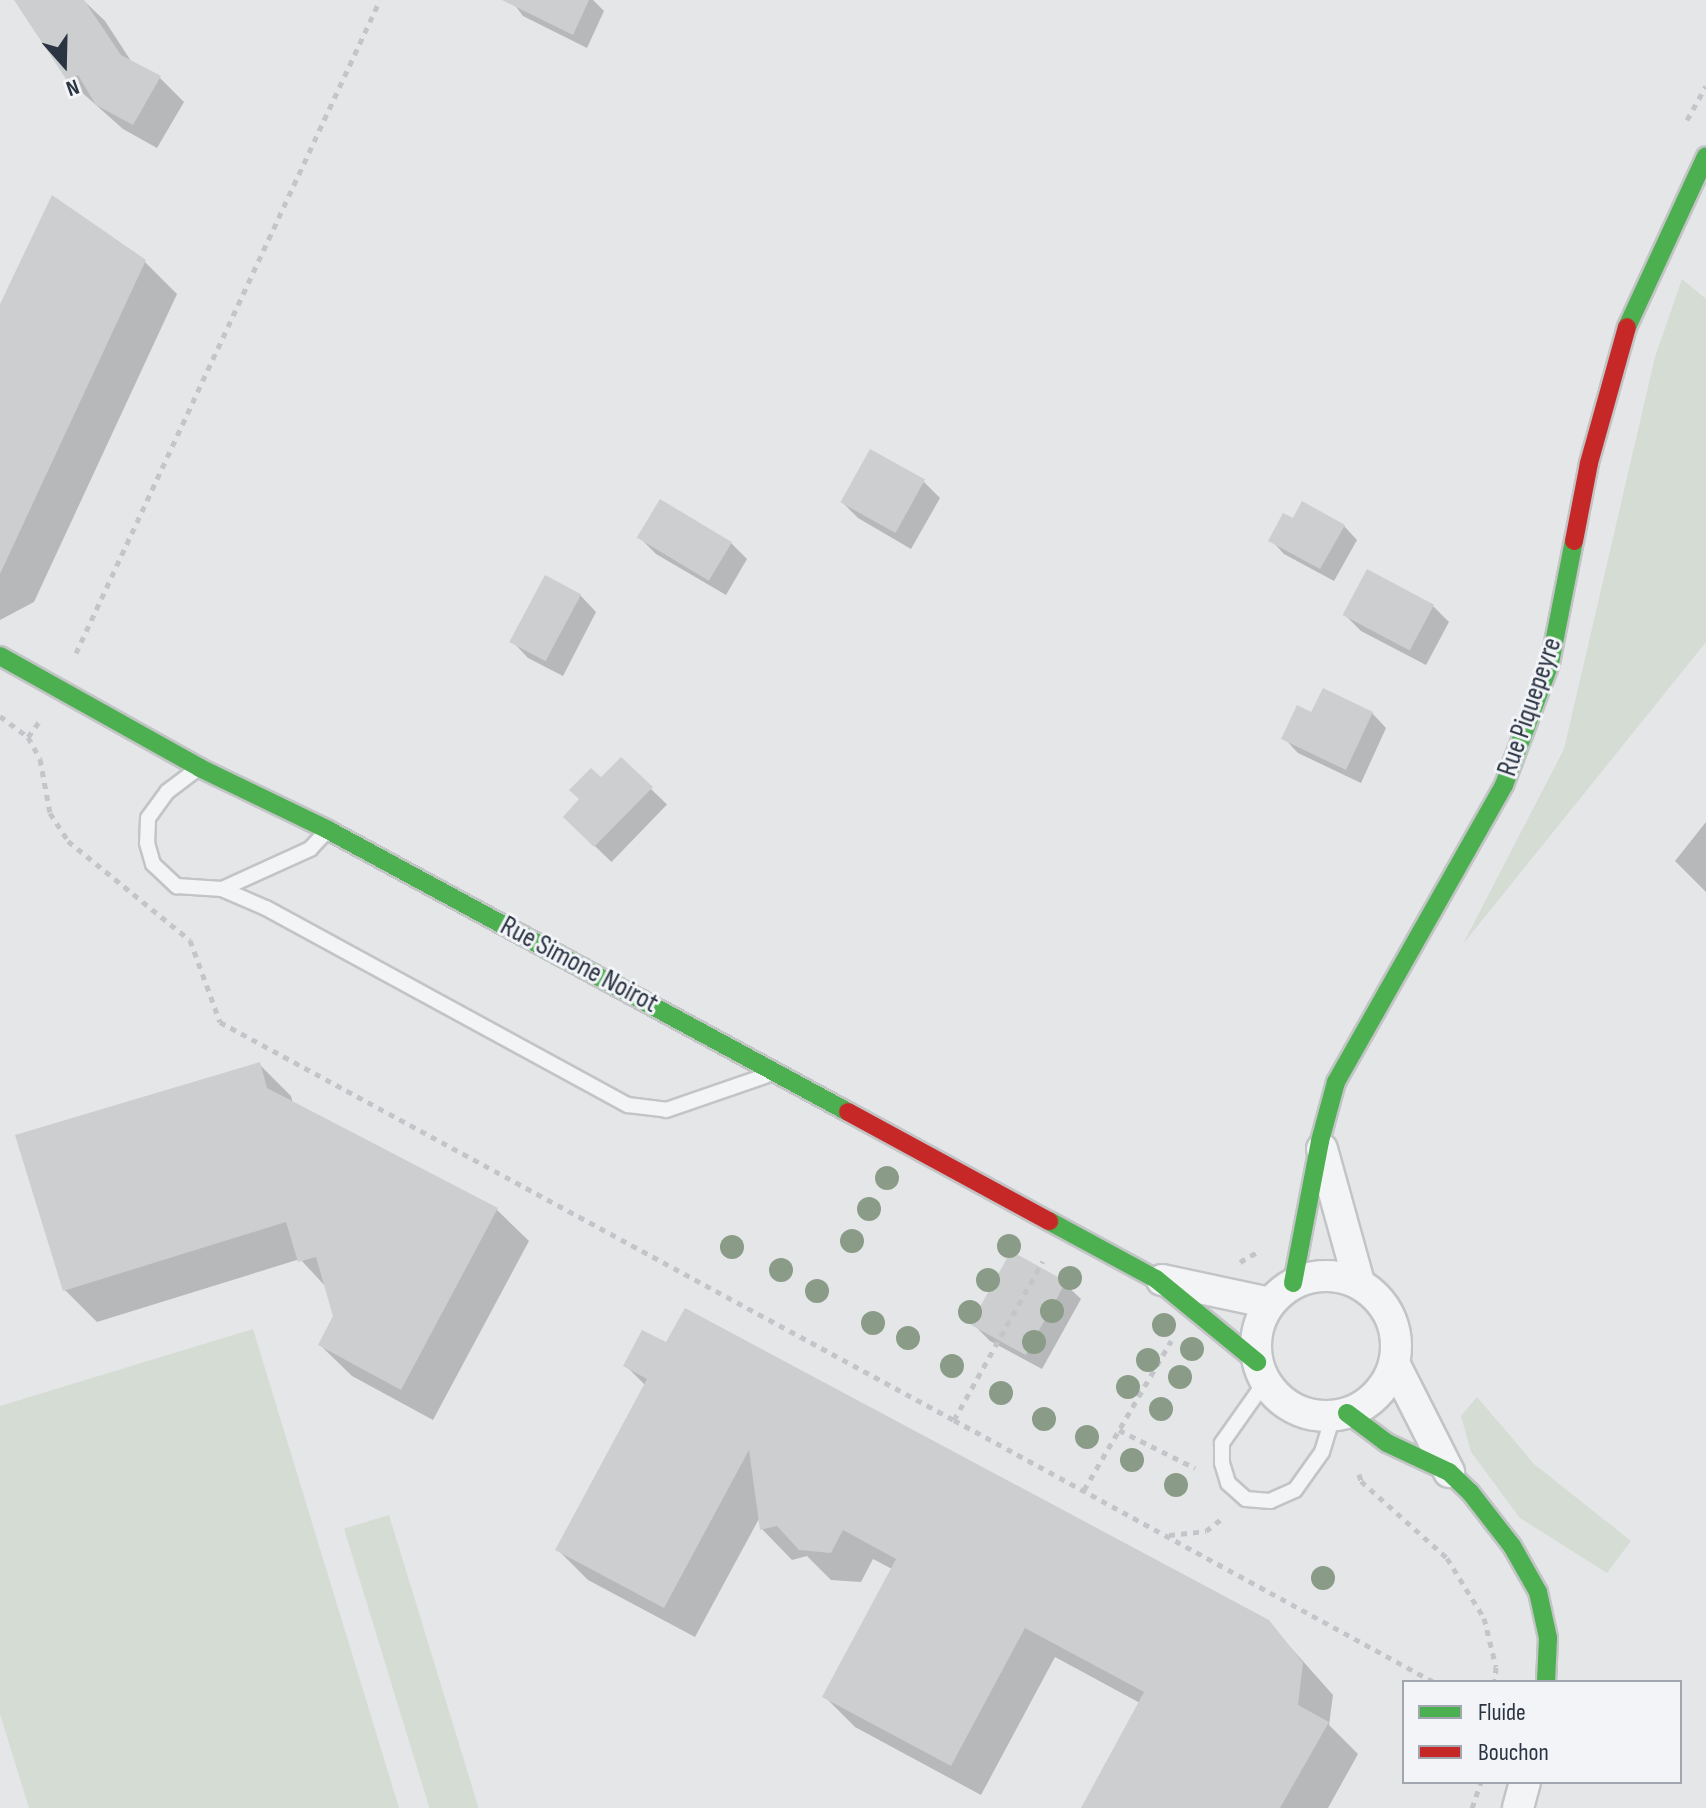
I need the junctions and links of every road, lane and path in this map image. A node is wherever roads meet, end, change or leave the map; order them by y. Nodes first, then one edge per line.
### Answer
1 (380, 0) edge
2 (1706, 86) edge
3 (1682, 130) dead end
4 (1706, 156) edge
5 (0, 656) edge
6 (70, 665) dead end
7 (0, 716) edge
8 (200, 768) junction
9 (328, 830) junction
10 (222, 889) junction
11 (778, 1072) junction
12 (1320, 1141) junction
13 (1062, 1228) junction
14 (1268, 1243) dead end
15 (1230, 1265) dead end
16 (1156, 1279) junction
17 (1359, 1282) junction
18 (1293, 1283) junction
19 (1270, 1303) junction
20 (1172, 1339) dead end
21 (1395, 1365) junction
22 (1261, 1372) junction
23 (1340, 1415) junction
24 (954, 1420) junction
25 (1119, 1430) junction
26 (1195, 1468) dead end
27 (1358, 1468) dead end
28 (1449, 1472) junction
29 (1084, 1490) junction
30 (1246, 1499) junction
31 (1168, 1535) junction
32 (1430, 1680) edge
33 (1495, 1680) edge
34 (1546, 1680) edge
35 (1480, 1784) edge
36 (1524, 1784) edge
37 (1472, 1808) edge
38 (1518, 1808) edge

1 - 6 path
2 - 3 path
4 - 12 street, Rue Piquepeyre
5 - 8 street, Rue Simone Noirot
7 - 24 path
8 - 9 street, Rue Simone Noirot
8 - 10 lane
9 - 10 lane
9 - 11 street, Rue Simone Noirot
10 - 11 lane
11 - 13 street, Rue Simone Noirot
12 - 17 street
12 - 18 street, Rue Piquepeyre
13 - 16 street, Rue Simone Noirot
13 - 24 path
14 - 15 path
16 - 19 street, Rue Simone Noirot
16 - 22 street, Rue Simone Noirot
17 - 18 street
17 - 21 street
18 - 19 street
19 - 22 street
20 - 25 path
21 - 23 street
21 - 28 street
22 - 23 street
22 - 30 lane
23 - 28 street
23 - 30 lane
24 - 29 path
25 - 26 path
25 - 29 path
27 - 33 path
28 - 34 street
29 - 31 path
30 - 31 path
31 - 32 path
35 - 37 path
36 - 38 street

